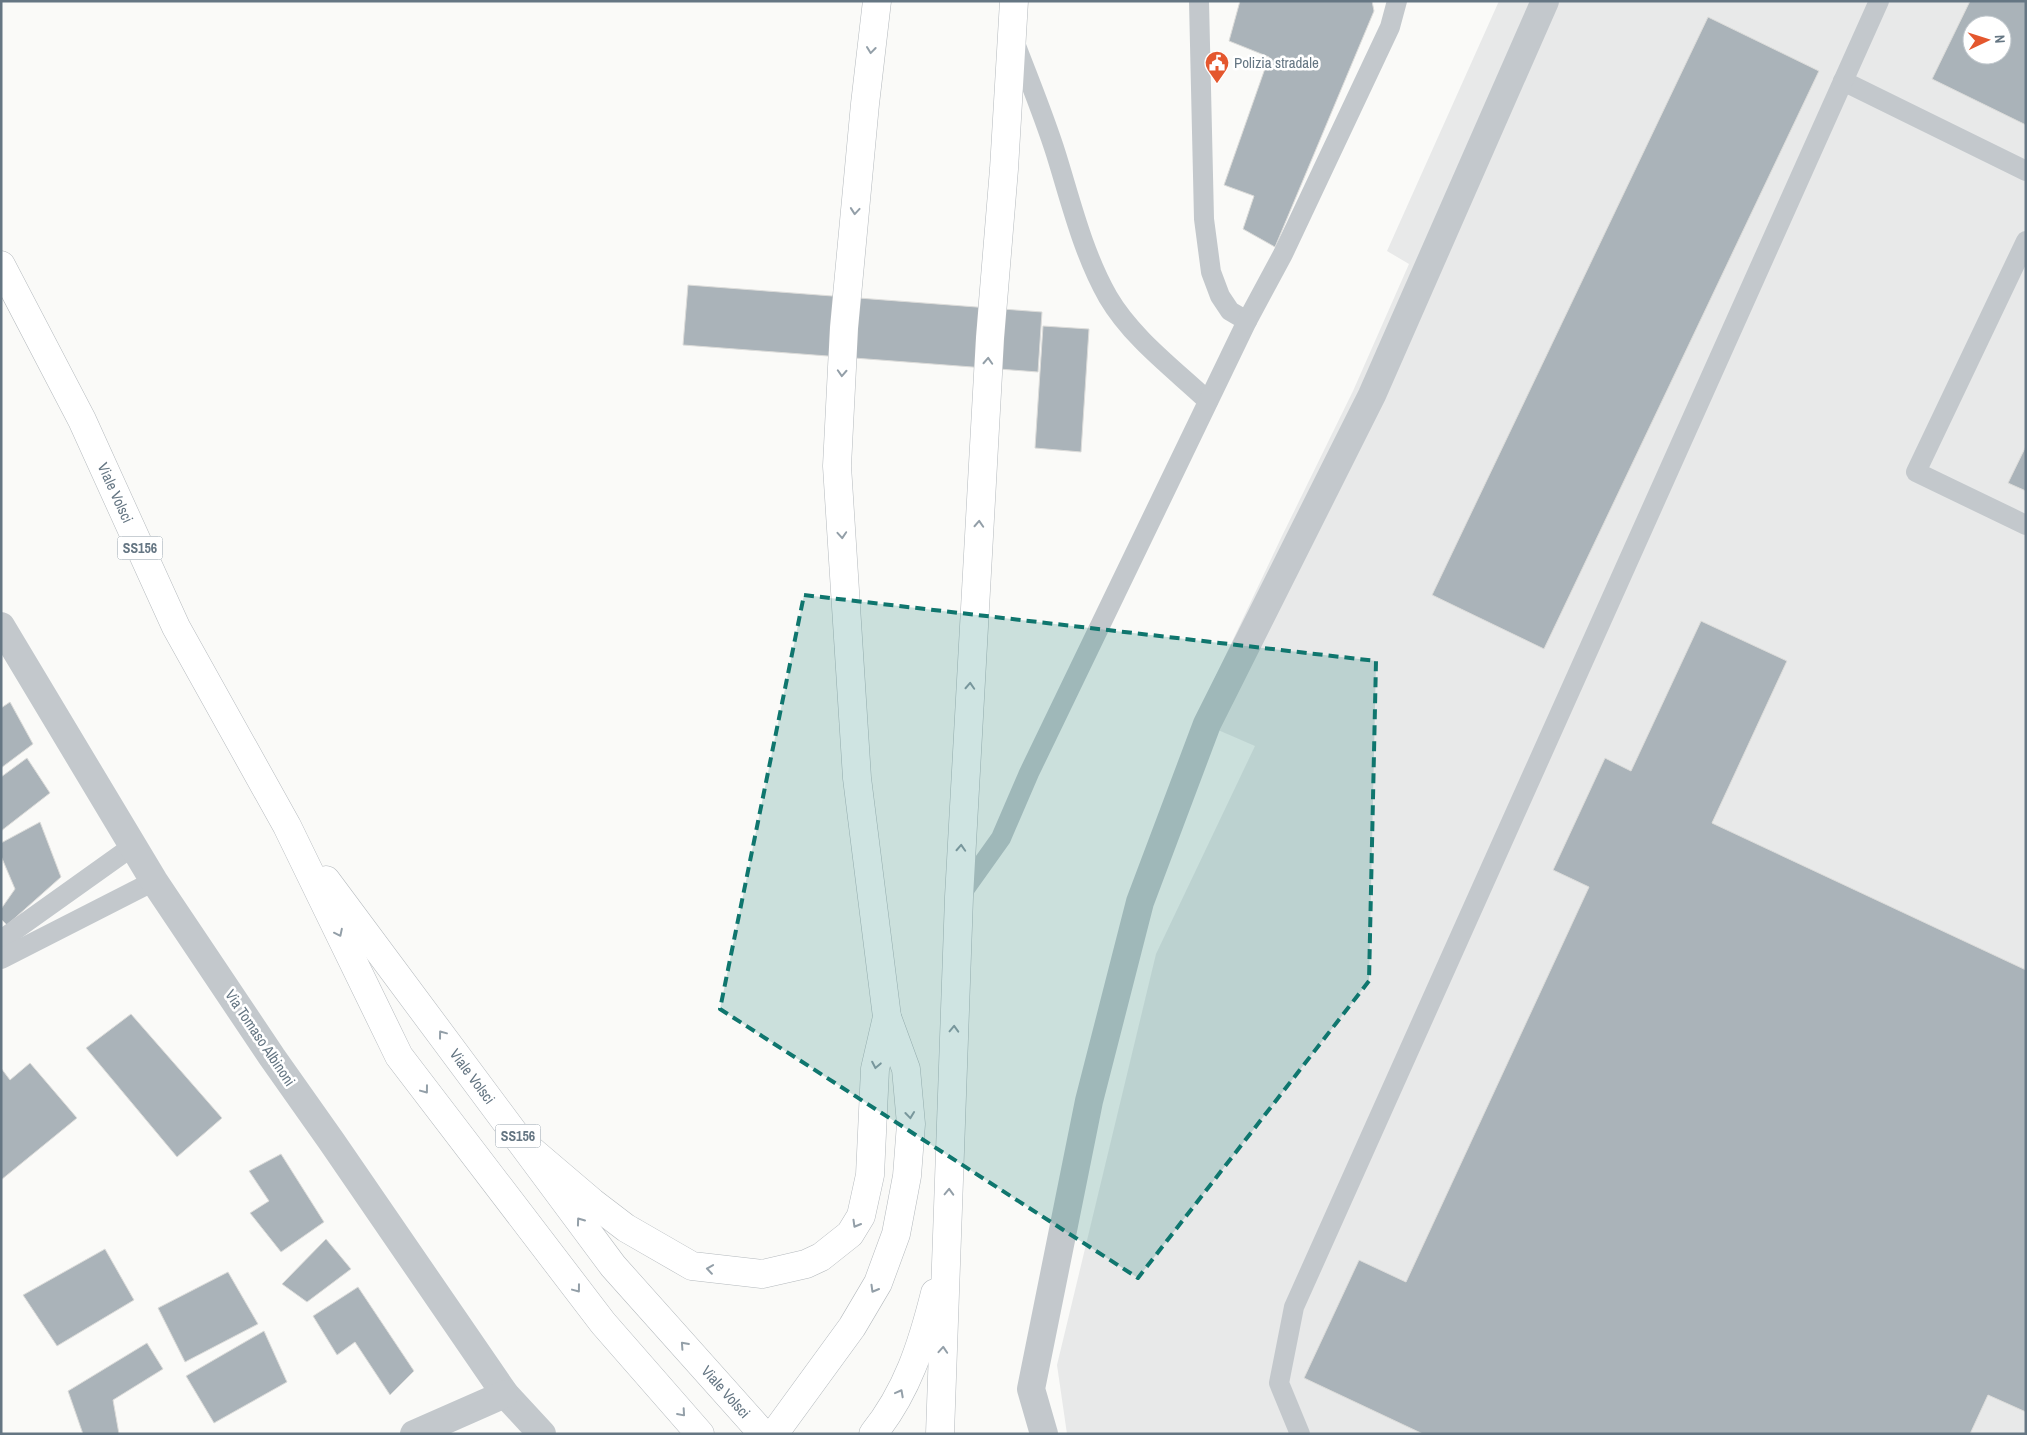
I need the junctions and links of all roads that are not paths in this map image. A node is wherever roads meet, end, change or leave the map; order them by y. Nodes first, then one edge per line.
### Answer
1 (877, 1) edge
2 (1014, 1) edge
3 (1199, 1) edge
4 (1397, 1) edge
5 (1545, 1) edge
6 (1879, 1) edge
7 (1012, 36) junction
8 (1843, 81) junction
9 (2026, 171) edge
10 (2026, 241) edge
11 (1, 266) edge
12 (1247, 321) junction
13 (1208, 401) junction
14 (2026, 526) edge
15 (1, 626) edge
16 (287, 826) junction
17 (133, 846) junction
18 (154, 881) junction
19 (959, 897) junction
20 (1, 940) edge
21 (1, 959) edge
22 (887, 1017) junction
23 (524, 1145) junction
24 (947, 1240) junction
25 (505, 1394) junction
26 (414, 1434) edge
27 (542, 1434) edge
28 (700, 1434) edge
29 (764, 1434) edge
30 (774, 1434) edge
31 (873, 1434) edge
32 (940, 1434) edge
33 (1044, 1434) edge
34 (1300, 1434) edge

1 -> 22 main road
2 - 7 main road
3 - 12 lane
4 - 12 lane
5 - 33 street
6 - 8 lane
7 - 13 lane
19 -> 7 main road
8 - 9 lane
8 - 34 lane
10 - 14 lane
11 - 16 main road, Viale Volsci / SS156
12 - 13 lane
13 - 19 lane
15 - 17 street, Via Tomaso Albinoni
23 -> 16 main road, Viale Volsci / SS156
16 -> 28 main road, Viale Volsci / SS156
17 - 18 street, Via Tomaso Albinoni
17 - 20 lane
18 - 21 lane
18 - 25 street, Via Tomaso Albinoni
24 -> 19 main road
22 -> 23 main road
22 -> 30 main road
29 -> 23 main road, Viale Volsci / SS156
31 -> 24 main road
32 -> 24 main road
25 - 26 street
25 - 27 street, Via Tomaso Albinoni

